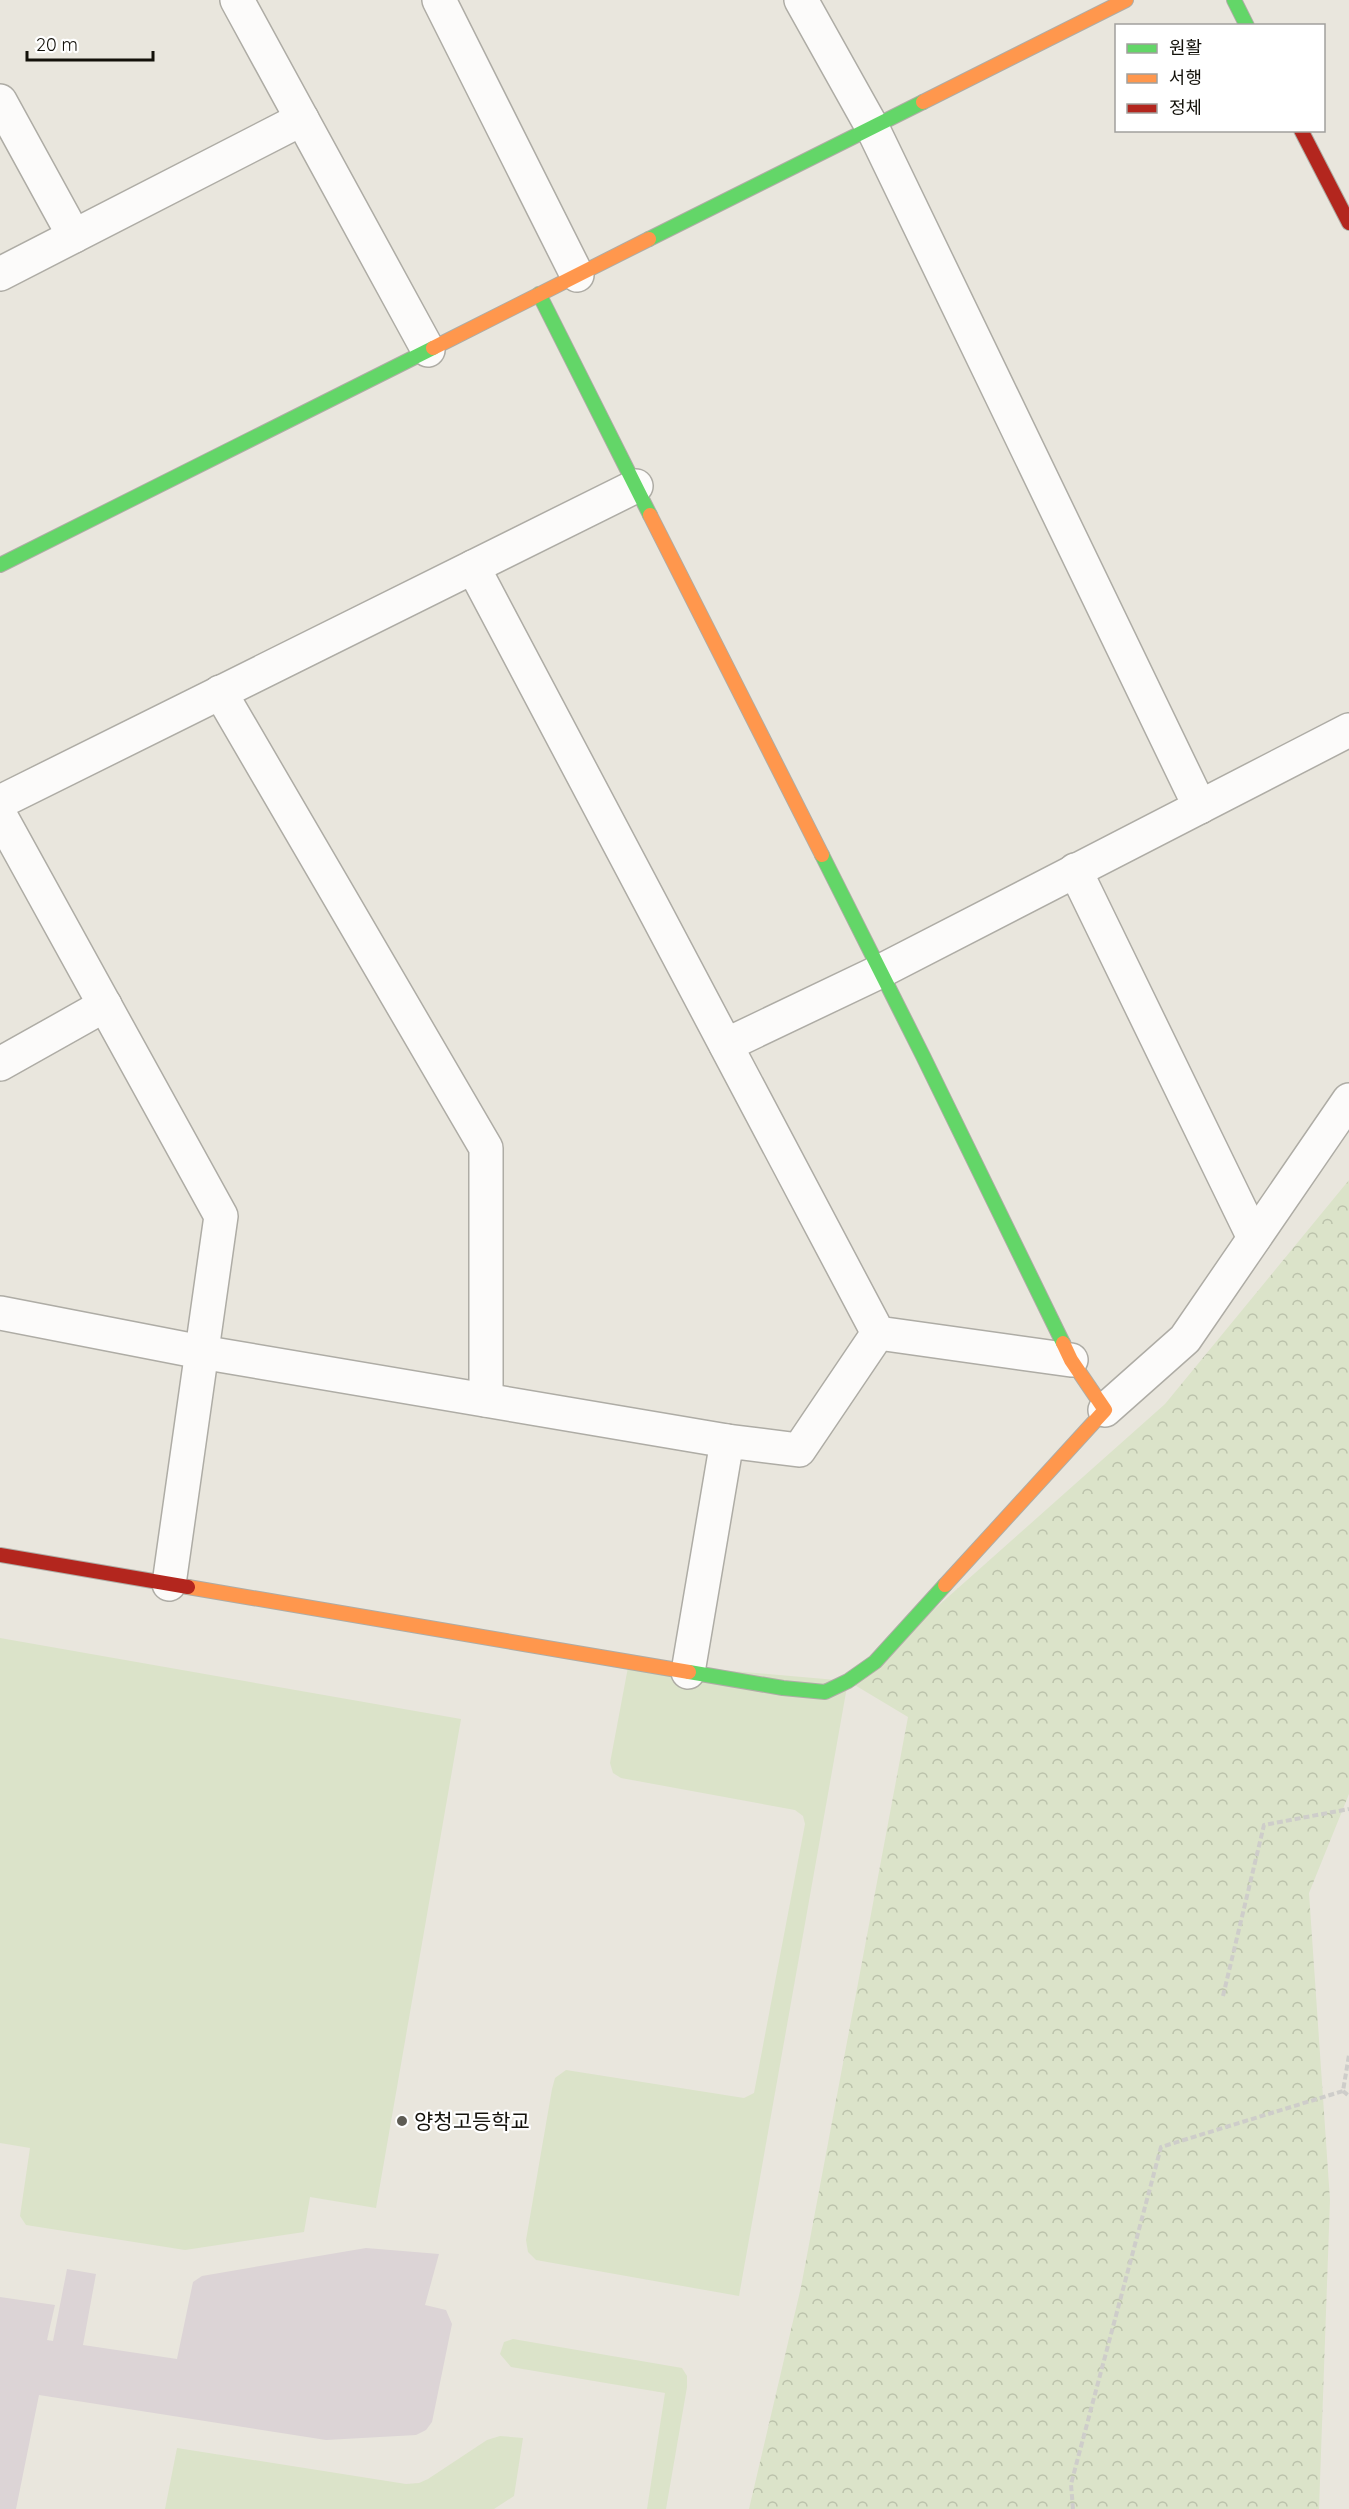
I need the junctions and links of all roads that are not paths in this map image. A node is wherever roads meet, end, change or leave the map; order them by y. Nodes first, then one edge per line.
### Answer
1 (237, 0) edge
2 (439, 0) edge
3 (801, 0) edge
4 (1126, 0) edge
5 (1234, 0) edge
6 (1246, 24) edge
7 (0, 101) edge
8 (302, 119) junction
9 (872, 128) junction
10 (1302, 132) edge
11 (1349, 223) edge
12 (74, 236) junction
13 (0, 274) edge
14 (577, 275) junction
15 (539, 294) junction
16 (428, 350) junction
17 (636, 486) junction
18 (0, 565) edge
19 (473, 567) junction
20 (220, 693) junction
21 (1349, 730) edge
22 (0, 802) edge
23 (1200, 807) junction
24 (0, 815) edge
25 (1075, 870) junction
26 (880, 971) junction
27 (105, 1005) junction
28 (726, 1044) junction
29 (0, 1064) edge
30 (1349, 1100) edge
31 (1254, 1238) junction
32 (0, 1313) edge
33 (878, 1333) junction
34 (201, 1352) junction
35 (1071, 1360) junction
36 (486, 1400) junction
37 (1105, 1410) junction
38 (727, 1441) junction
39 (0, 1555) edge
40 (169, 1584) junction
41 (687, 1672) junction

1 - 8 street
2 - 14 street
3 - 9 street
4 - 9 street
5 - 6 street
7 - 12 street
8 - 12 street
8 - 16 street
9 - 14 street
9 - 23 street
10 - 11 street
12 - 13 street
14 - 15 street
15 - 16 street
15 - 17 street
16 - 18 street
17 - 19 street
17 - 26 street
19 - 20 street
19 - 28 street
20 - 22 street
20 - 36 street
21 - 23 street
23 - 25 street
24 - 27 street
25 - 26 street
25 - 31 street
26 - 28 street
26 - 35 street
27 - 29 street
27 - 34 street
28 - 33 street
30 - 31 street
31 - 37 street
32 - 34 street
33 - 35 street
33 - 38 street
34 - 36 street
34 - 40 street
35 - 37 street
36 - 38 street
37 - 41 street
38 - 41 street
39 - 40 street
40 - 41 street

